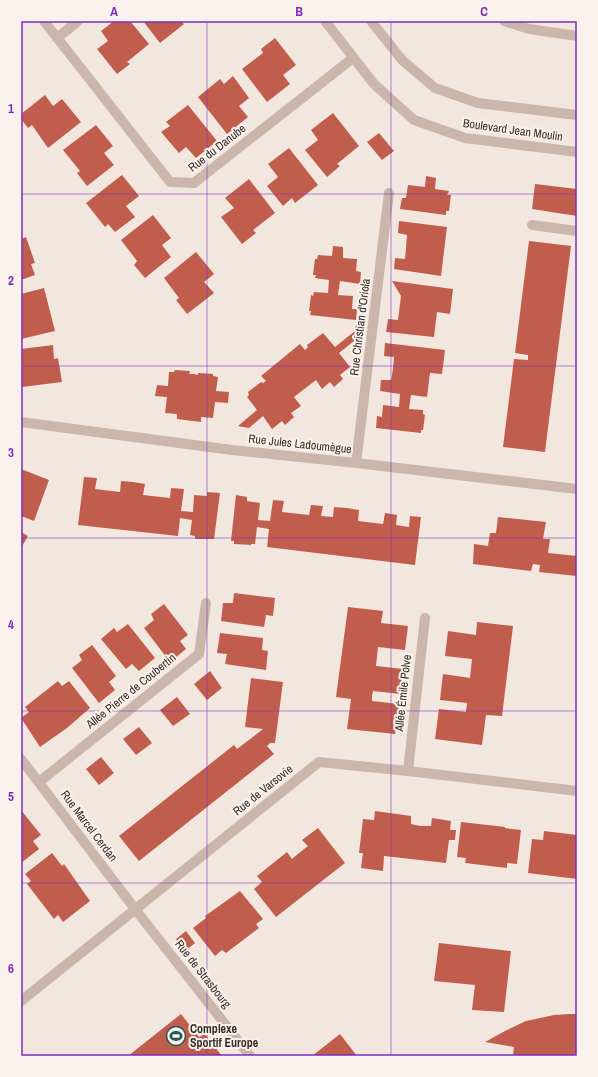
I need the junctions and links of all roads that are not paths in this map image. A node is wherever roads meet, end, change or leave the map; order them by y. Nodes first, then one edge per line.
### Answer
1 (44, 21) edge
2 (78, 21) edge
3 (325, 21) edge
4 (371, 21) edge
5 (504, 21) edge
6 (577, 36) edge
7 (57, 38) junction
8 (353, 58) junction
9 (577, 115) edge
10 (577, 152) edge
11 (389, 193) dead end
12 (532, 225) dead end
13 (577, 231) edge
14 (21, 422) edge
15 (356, 463) junction
16 (577, 489) edge
17 (206, 603) dead end
18 (425, 618) dead end
19 (21, 759) edge
20 (408, 771) junction
21 (39, 782) junction
22 (577, 792) edge
23 (135, 909) junction
24 (21, 1000) edge
25 (250, 1056) edge

1 - 7 street, Rue du Danube
2 - 7 street
3 - 8 street, Boulevard Jean Moulin
4 - 9 street, Boulevard Jean Moulin
5 - 6 street
7 - 8 street, Rue du Danube
8 - 10 street, Boulevard Jean Moulin
11 - 15 street, Rue Christian d'Oriola
12 - 13 street
14 - 15 street, Rue Jules Ladoumègue
15 - 16 street, Rue Jules Ladoumègue
17 - 21 street, Allée Pierre de Coubertin
18 - 20 street, Allée Émile Polve
19 - 21 street, Rue Marcel Cerdan
20 - 22 street, Rue de Varsovie
20 - 23 street, Rue de Varsovie
21 - 23 street, Rue Marcel Cerdan
23 - 24 street, Rue de Varsovie
23 - 25 street, Rue de Strasbourg

